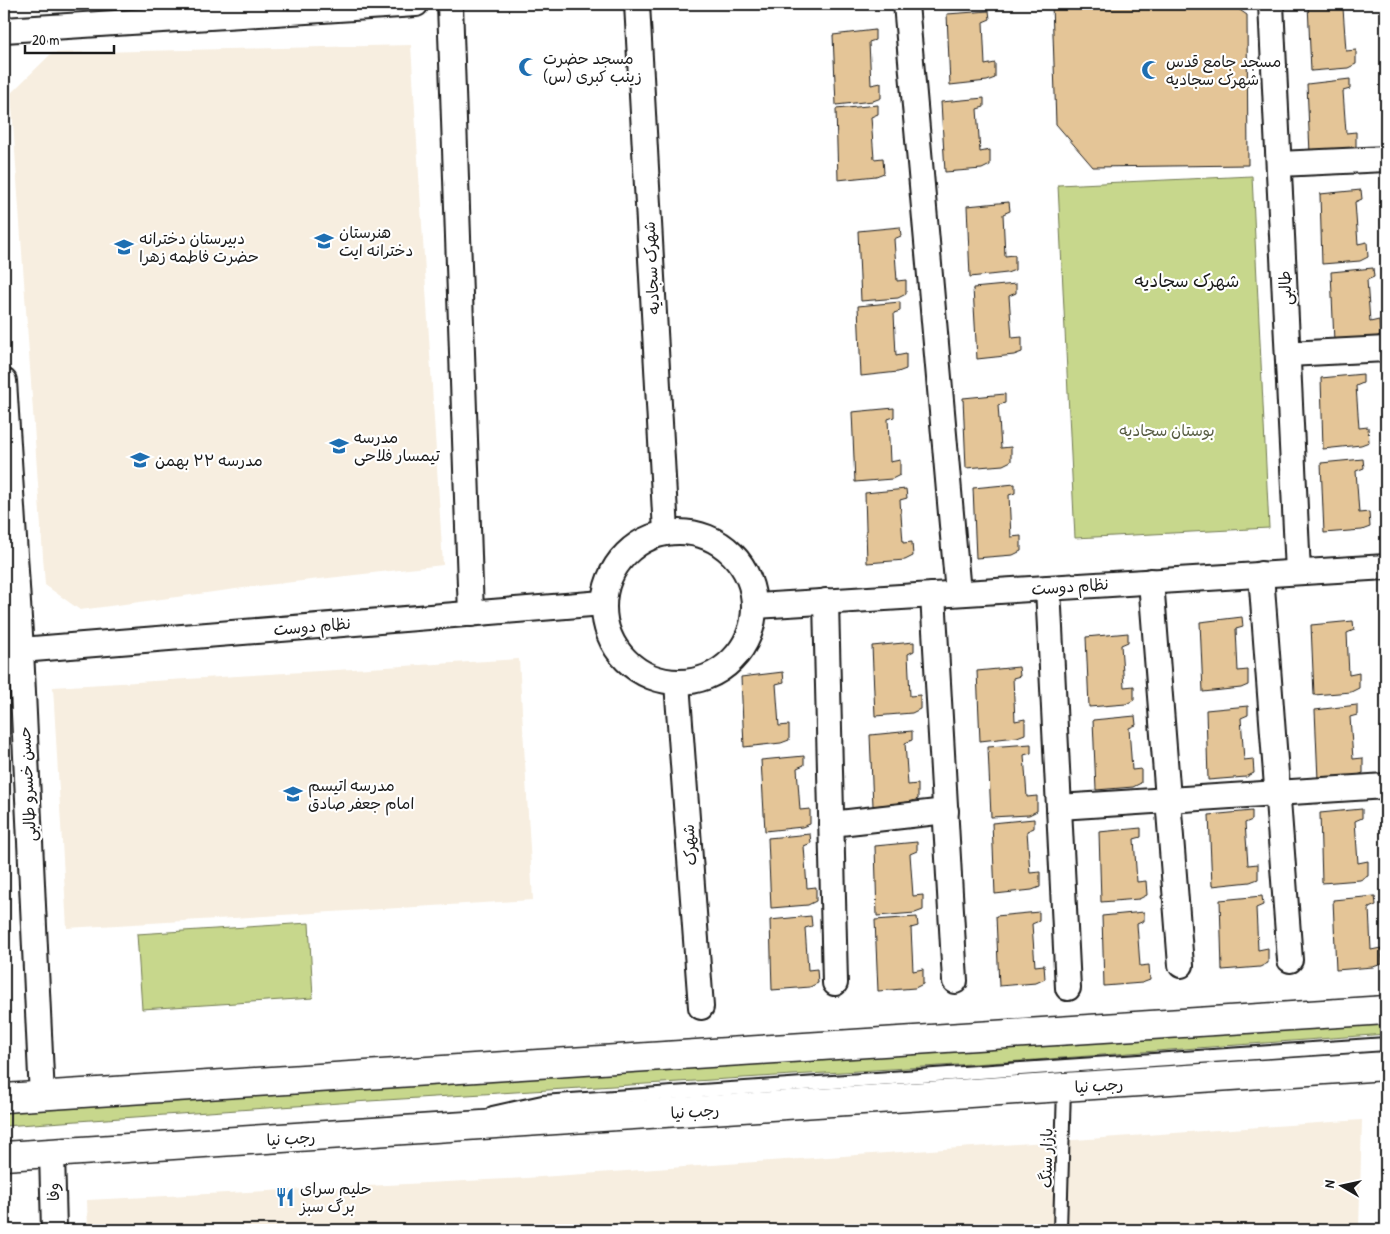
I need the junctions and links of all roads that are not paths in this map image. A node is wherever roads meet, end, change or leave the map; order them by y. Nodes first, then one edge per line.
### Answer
1 (416, 4) edge
2 (450, 4) edge
3 (637, 4) edge
4 (906, 4) edge
5 (1271, 4) edge
6 (4, 30) edge
7 (1386, 159) edge
8 (1279, 164) junction
9 (1386, 349) edge
10 (1288, 354) junction
11 (4, 381) edge
12 (666, 532) junction
13 (1386, 567) edge
14 (1298, 572) junction
15 (1261, 574) junction
16 (1151, 581) junction
17 (1048, 588) junction
18 (958, 593) junction
19 (933, 595) junction
20 (826, 602) junction
21 (603, 603) junction
22 (754, 606) junction
23 (471, 614) junction
24 (21, 650) junction
25 (677, 683) junction
26 (1386, 786) edge
27 (1277, 793) junction
28 (1168, 800) junction
29 (1059, 807) junction
30 (946, 812) junction
31 (832, 824) junction
32 (1290, 960) dead end
33 (1181, 965) dead end
34 (955, 980) dead end
35 (836, 984) dead end
36 (1068, 988) dead end
37 (701, 1007) dead end
38 (1386, 1010) edge
39 (1386, 1044) edge
40 (1386, 1066) edge
41 (1064, 1087) junction
42 (42, 1097) junction
43 (4, 1098) edge
44 (423, 1129) junction
45 (52, 1153) junction
46 (4, 1156) edge
47 (54, 1230) edge
48 (1060, 1230) edge

1 - 6 street
2 - 23 street
3 - 12 street, شهرک سجادیه
4 - 18 street
5 - 8 street, طالبی
7 - 8 street
8 - 10 street, طالبی
9 - 10 street
10 - 14 street, طالبی
11 - 24 street, حسن خسرو طالبی
12 - 21 street
12 - 22 street
13 - 14 street, نظام دوست
14 - 15 street, نظام دوست
15 - 16 street, نظام دوست
15 - 27 street
16 - 17 street, نظام دوست
16 - 28 street
17 - 18 street, نظام دوست
17 - 29 street
18 - 19 street, نظام دوست
19 - 20 street, نظام دوست
19 - 30 street
20 - 22 street, نظام دوست
20 - 31 street
21 - 23 street, نظام دوست
21 - 25 street
22 - 25 street
23 - 24 street, نظام دوست
24 - 42 street, حسن خسرو طالبی
25 - 37 street, شهرک
26 - 27 street
27 - 28 street
27 - 32 street
28 - 29 street
28 - 33 street
29 - 36 street
30 - 31 street
30 - 34 street
31 - 35 street
38 - 42 main road
39 - 44 lane
40 - 41 main road, رجب نیا
41 - 44 main road, رجب نیا
41 - 48 lane, بازار سنگ
42 - 43 main road
44 - 45 main road, رجب نیا
45 - 46 main road, رجب نیا
45 - 47 street, وفا

